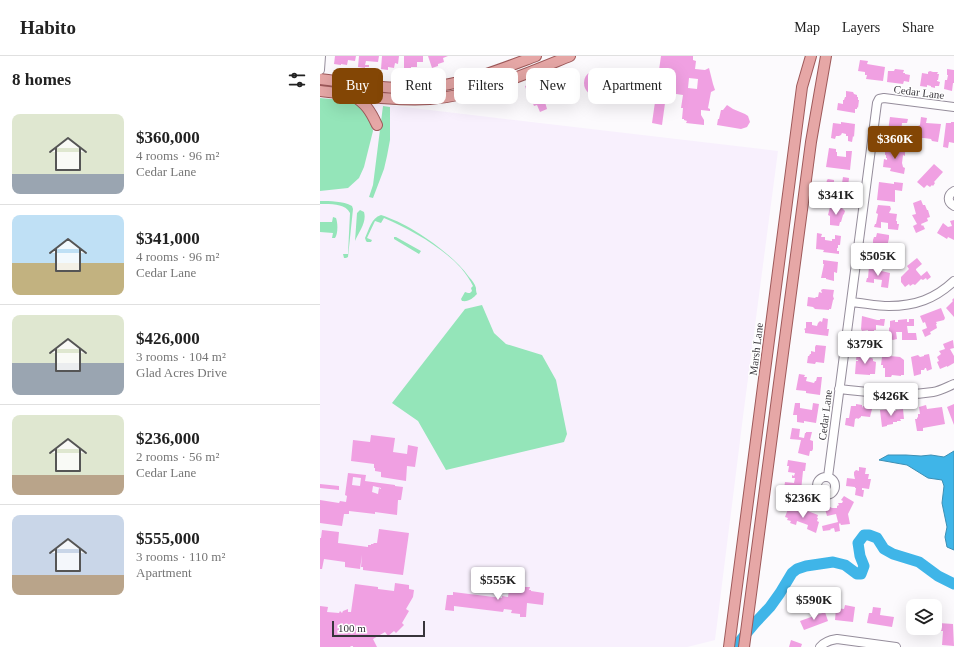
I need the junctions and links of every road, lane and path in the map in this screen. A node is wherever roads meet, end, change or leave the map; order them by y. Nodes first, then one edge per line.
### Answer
1 (322, 56) edge
2 (536, 56) edge
3 (810, 56) edge
4 (826, 56) edge
5 (565, 57) edge
6 (320, 70) edge
7 (320, 79) edge
8 (320, 91) edge
9 (332, 92) edge
10 (383, 98) edge
11 (364, 104) edge
12 (954, 107) edge
13 (377, 125) dead end
14 (954, 191) edge
15 (954, 206) edge
16 (954, 281) edge
17 (851, 302) junction
18 (954, 384) edge
19 (840, 389) junction
20 (828, 477) dead end
21 (729, 647) edge
22 (744, 647) edge
23 (820, 647) edge
24 (896, 647) edge

1 - 6 street
2 - 7 main road
3 - 21 main road, Marsh Lane
4 - 22 main road
5 - 10 main road
8 - 9 main road
11 - 13 main road
12 - 17 street, Cedar Lane
14 - 15 street
16 - 17 street
17 - 19 street, Cedar Lane
18 - 19 street
19 - 20 street, Cedar Lane
23 - 24 street

